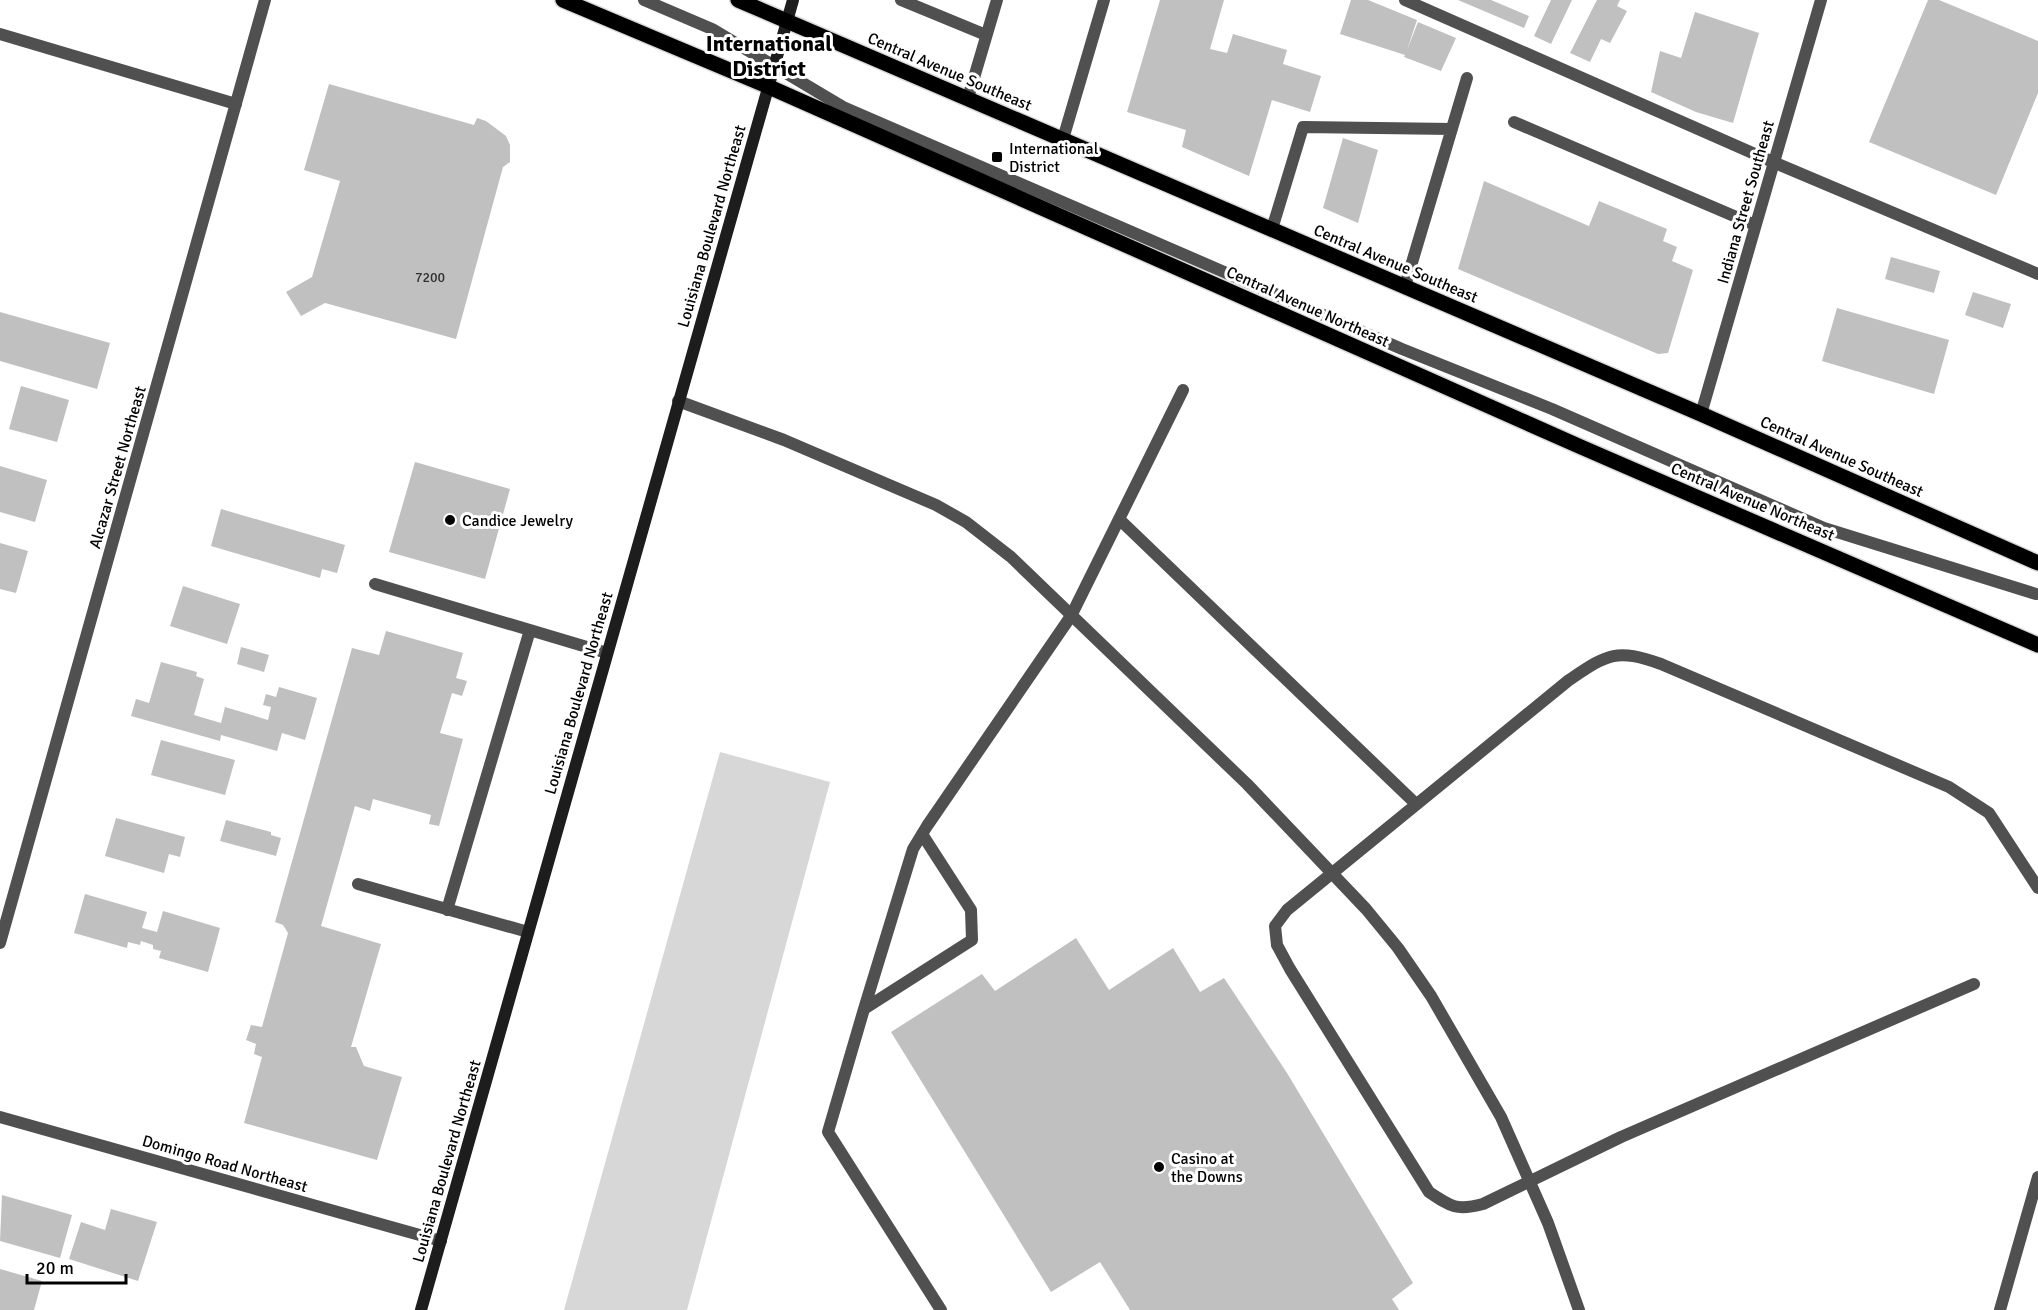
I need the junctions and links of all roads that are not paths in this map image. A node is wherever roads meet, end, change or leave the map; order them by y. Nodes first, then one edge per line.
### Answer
1 (265, 0) edge
2 (563, 0) edge
3 (644, 0) edge
4 (738, 0) edge
5 (793, 0) edge
6 (901, 0) edge
7 (996, 0) edge
8 (1104, 0) edge
9 (1406, 0) edge
10 (1821, 0) edge
11 (787, 21) junction
12 (0, 34) edge
13 (986, 35) junction
14 (773, 67) junction
15 (1467, 78) dead end
16 (767, 86) junction
17 (968, 98) junction
18 (236, 104) junction
19 (1514, 122) dead end
20 (1452, 129) junction
21 (1063, 139) junction
22 (1773, 162) junction
23 (1755, 225) junction
24 (1272, 229) junction
25 (2038, 274) edge
26 (1405, 286) junction
27 (1183, 390) dead end
28 (678, 401) junction
29 (1701, 414) junction
30 (1119, 519) junction
31 (2038, 563) edge
32 (375, 585) dead end
33 (2036, 594) dead end
34 (1071, 616) junction
35 (530, 630) junction
36 (2038, 645) edge
37 (607, 653) junction
38 (1416, 804) junction
39 (922, 834) junction
40 (1332, 873) junction
41 (358, 885) dead end
42 (2038, 888) edge
43 (447, 910) junction
44 (528, 932) junction
45 (0, 943) edge
46 (1974, 984) dead end
47 (864, 1010) junction
48 (0, 1117) edge
49 (2038, 1177) edge
50 (1531, 1181) junction
51 (441, 1241) junction
52 (421, 1310) edge
53 (940, 1310) edge
54 (1579, 1310) edge
55 (2000, 1310) edge

1 - 18 street, Alcazar Street Northeast
2 - 16 main road, Central Avenue Northeast
3 - 14 street, Central Avenue Northeast
4 - 11 main road, Central Avenue Southeast
5 - 11 main road, Louisiana Boulevard Northeast
6 - 13 street
7 - 13 street
8 - 21 street
9 - 22 street
10 - 22 street, Indiana Street Southeast
11 - 14 main road, Louisiana Boulevard Northeast
11 - 17 main road, Central Avenue Southeast
12 - 18 street
13 - 17 street
14 - 16 main road, Louisiana Boulevard Northeast
14 - 33 street, Central Avenue Northeast
15 - 20 street
16 - 28 main road, Louisiana Boulevard Northeast
16 - 36 main road, Central Avenue Northeast
17 - 21 main road, Central Avenue Southeast
18 - 45 street, Alcazar Street Northeast
19 - 23 street
20 - 24 street
20 - 26 street
21 - 24 main road, Central Avenue Southeast
22 - 23 street, Indiana Street Southeast
22 - 25 street
23 - 29 street, Indiana Street Southeast
24 - 26 main road, Central Avenue Southeast
26 - 29 main road, Central Avenue Southeast
27 - 30 street
28 - 34 street
28 - 37 main road, Louisiana Boulevard Northeast
29 - 31 main road, Central Avenue Southeast
30 - 34 street
30 - 38 street
32 - 35 street
34 - 39 street
34 - 40 street
35 - 37 street
35 - 43 street
37 - 44 main road, Louisiana Boulevard Northeast
38 - 40 street
38 - 42 street
39 - 47 street
39 - 47 street
40 - 50 street
40 - 50 street
41 - 43 street
43 - 44 street
44 - 51 main road, Louisiana Boulevard Northeast
46 - 50 street
47 - 53 street
48 - 51 street, Domingo Road Northeast
49 - 55 street
50 - 54 street
51 - 52 main road, Louisiana Boulevard Northeast

